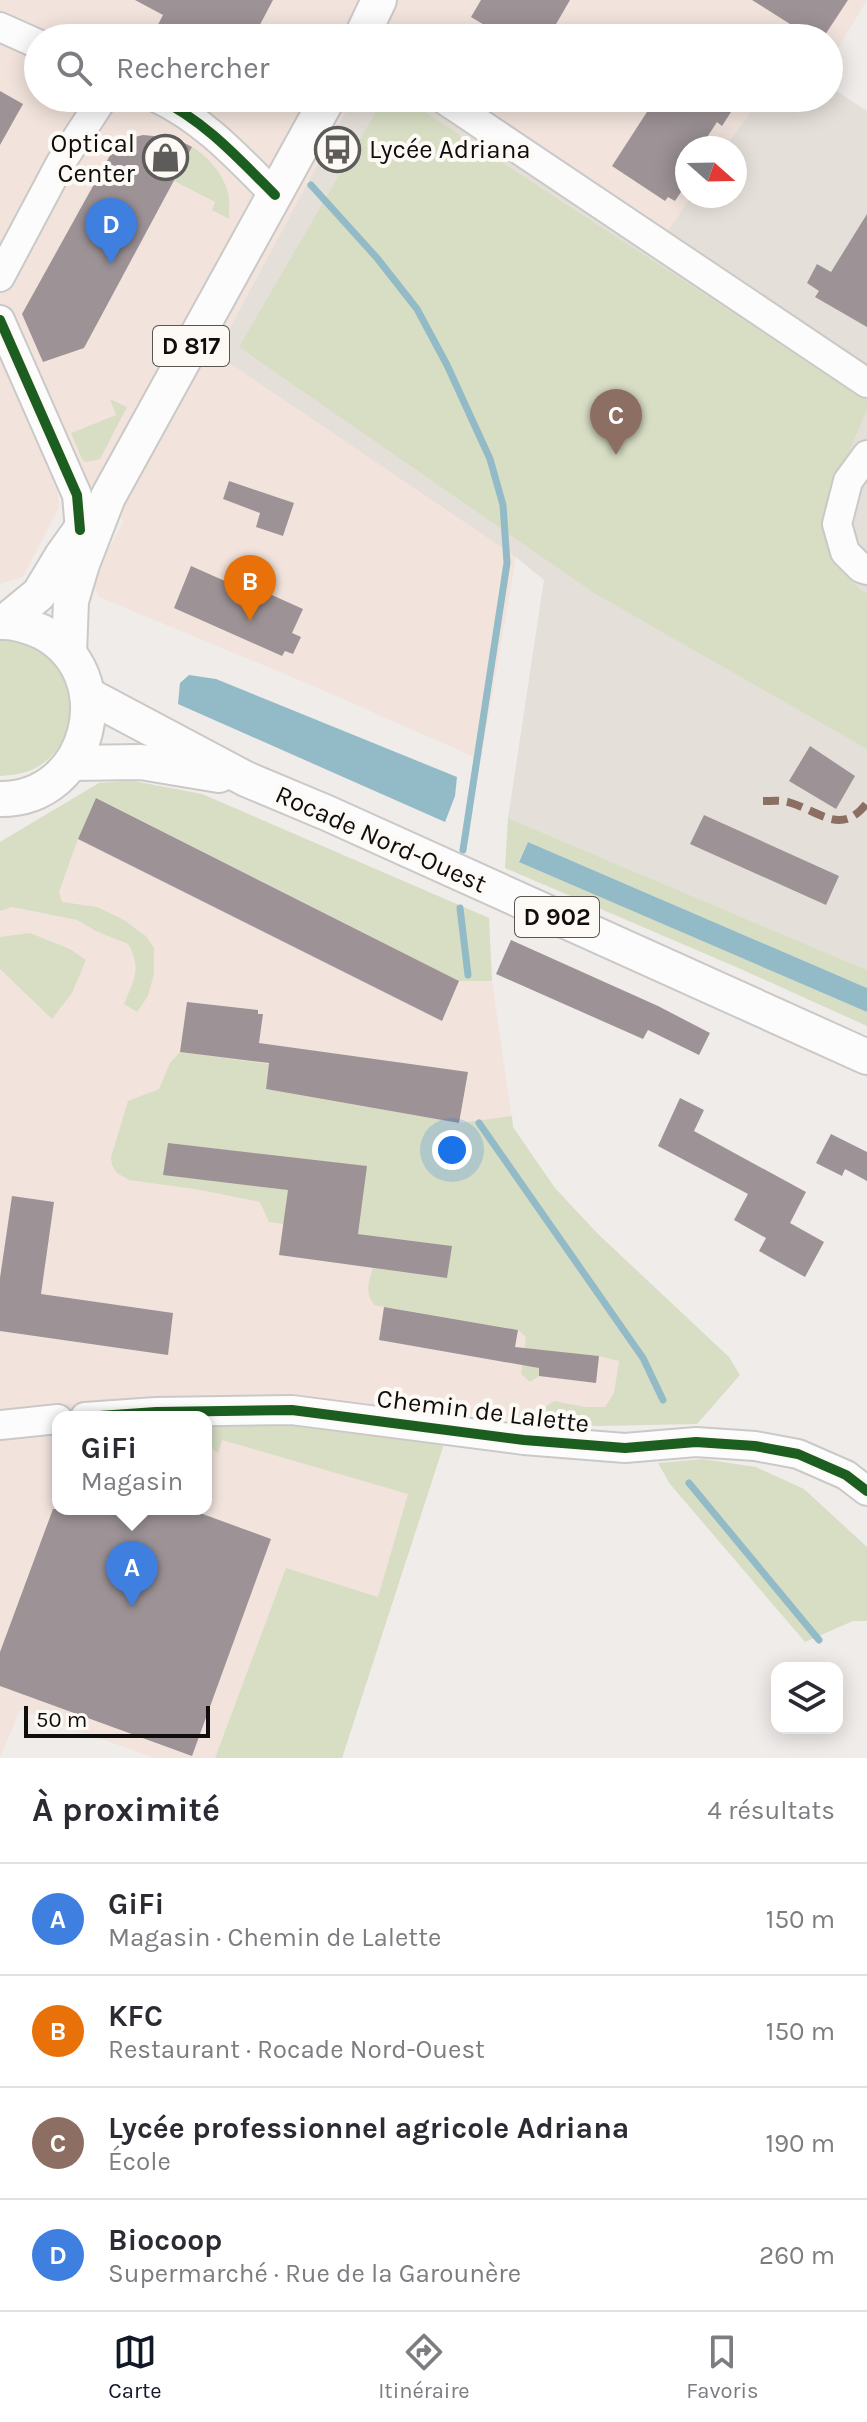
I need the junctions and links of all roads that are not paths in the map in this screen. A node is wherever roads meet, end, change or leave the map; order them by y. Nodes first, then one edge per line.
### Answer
1 (379, 0) edge
2 (368, 24) edge
3 (0, 27) edge
4 (24, 38) edge
5 (94, 112) edge
6 (183, 112) edge
7 (320, 112) edge
8 (463, 112) edge
9 (275, 195) junction
10 (0, 277) edge
11 (0, 320) edge
12 (867, 383) edge
13 (867, 455) edge
14 (108, 497) junction
15 (80, 530) junction
16 (867, 570) edge
17 (3, 621) edge
18 (69, 653) junction
19 (88, 695) junction
20 (72, 763) junction
21 (246, 779) junction
22 (3, 803) edge
23 (867, 1057) edge
24 (212, 1411) edge
25 (52, 1420) edge
26 (0, 1425) edge
27 (867, 1491) edge

1 - 2 main road
3 - 4 street
5 - 10 street
6 - 9 street
7 - 9 main road, D 817
8 - 12 street
9 - 14 main road, D 817
11 - 15 street
13 - 16 street
14 - 15 main road, D 817
14 - 18 main road, D 817
15 - 17 main road, D 817
17 - 18 main road
18 - 19 main road
19 - 20 main road
19 - 21 main road, Rocade Nord-Ouest / D 902
20 - 21 main road, Rocade Nord-Ouest / D 902
20 - 22 main road
21 - 23 main road, Rocade Nord-Ouest / D 902
24 - 27 street, Chemin de Lalette
25 - 26 street

